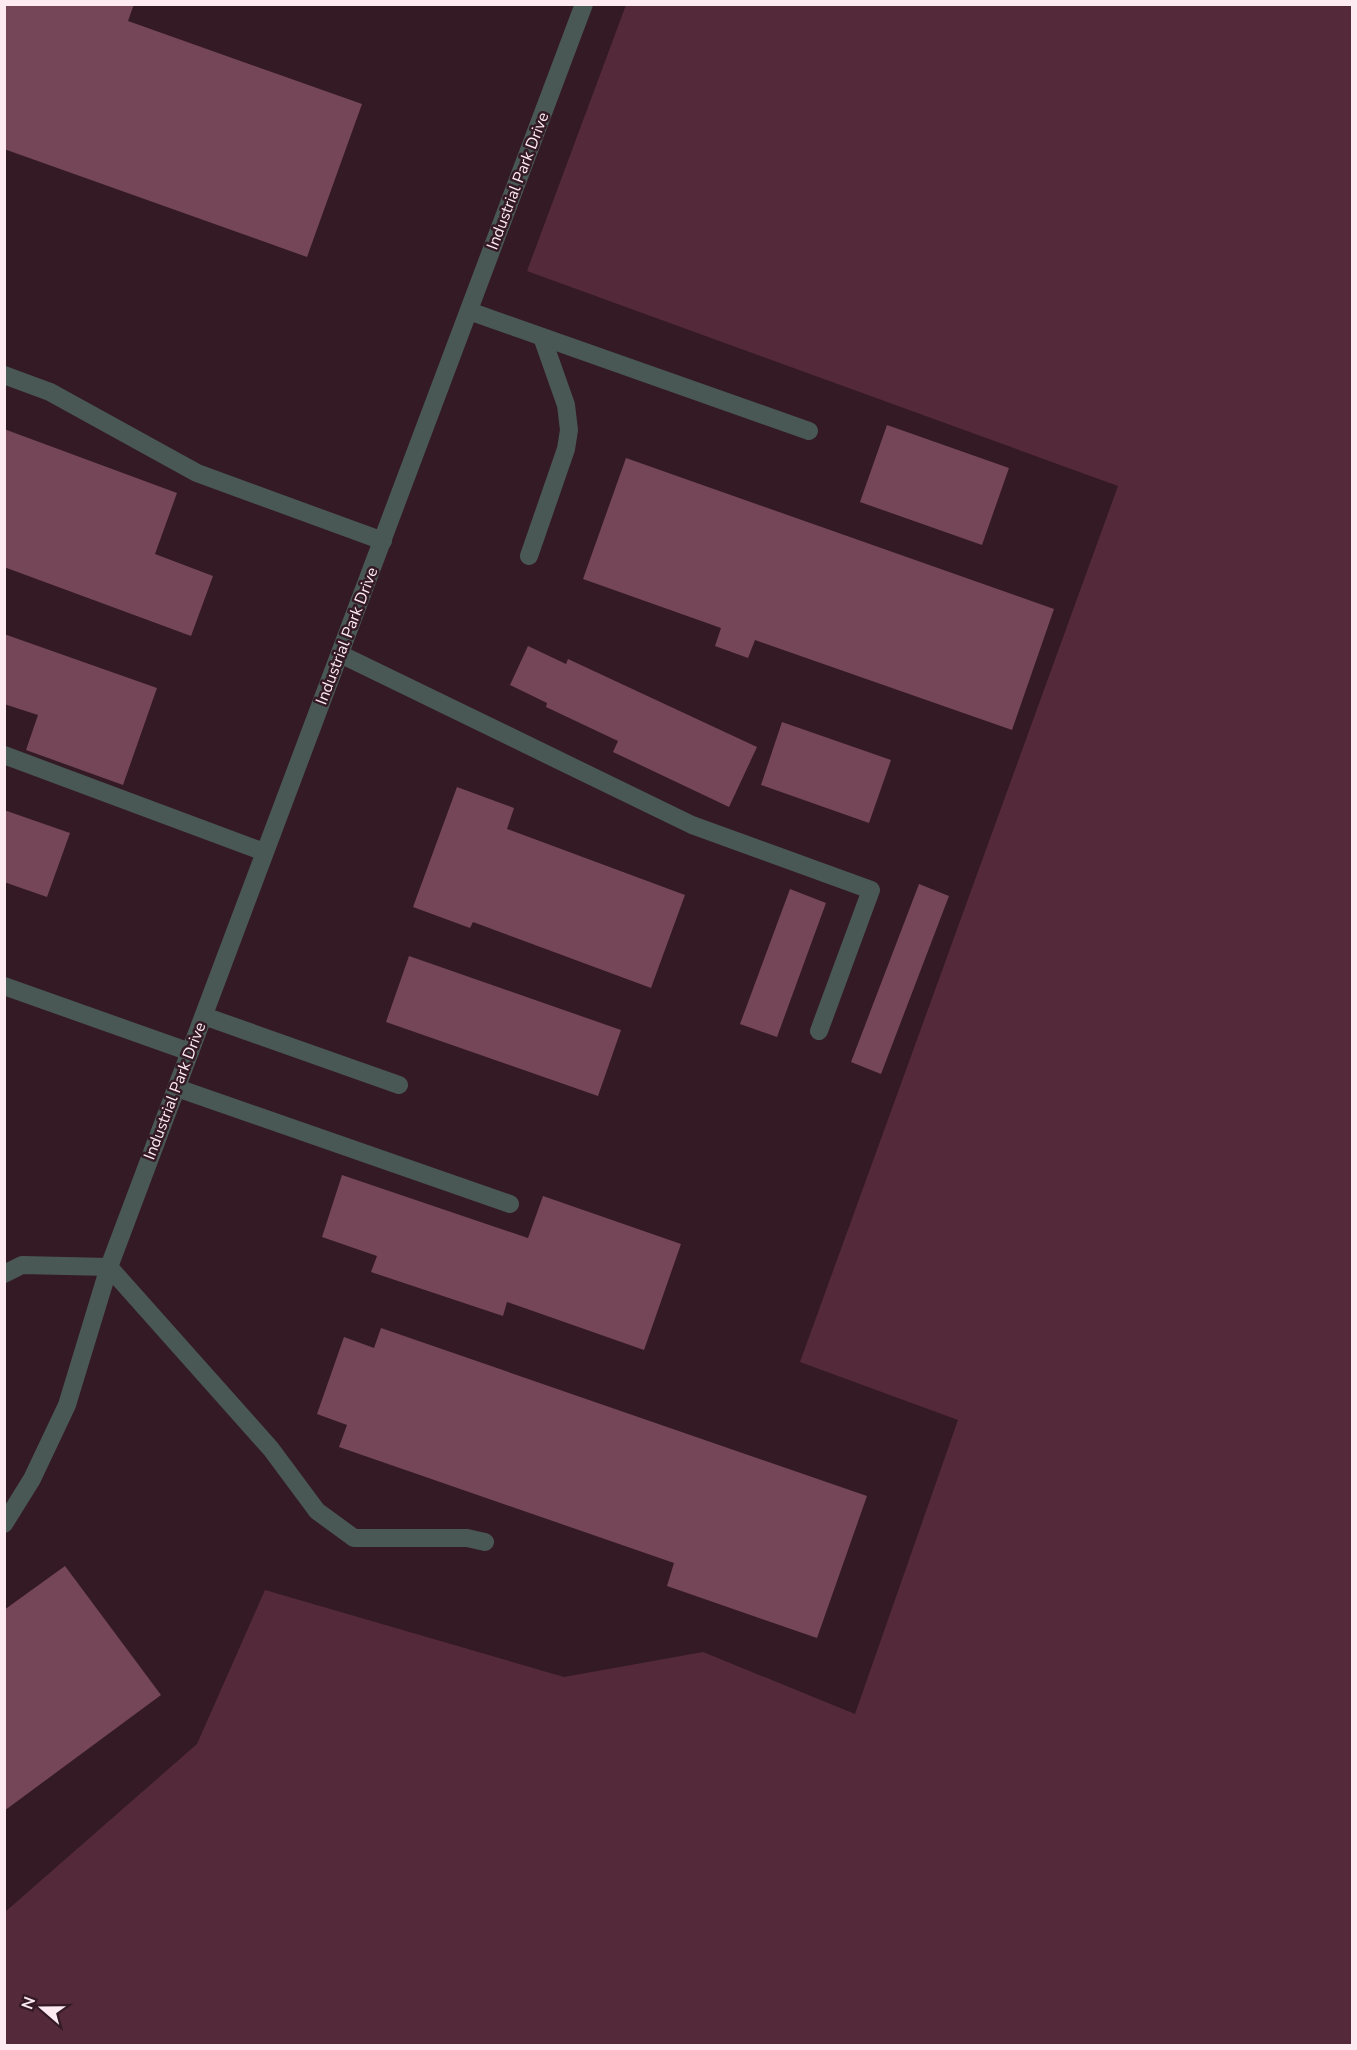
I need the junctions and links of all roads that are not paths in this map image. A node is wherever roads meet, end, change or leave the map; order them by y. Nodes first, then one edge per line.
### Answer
1 (584, 4) edge
2 (469, 311) junction
3 (542, 337) junction
4 (4, 375) edge
5 (808, 431) dead end
6 (383, 541) junction
7 (529, 556) dead end
8 (340, 654) junction
9 (4, 755) edge
10 (264, 852) junction
11 (4, 986) edge
12 (204, 1016) junction
13 (819, 1031) dead end
14 (190, 1052) junction
15 (399, 1085) dead end
16 (177, 1088) junction
17 (510, 1204) dead end
18 (109, 1267) junction
19 (4, 1274) edge
20 (4, 1524) edge
21 (485, 1542) dead end

1 - 2 street, Industrial Park Drive
2 - 3 street
2 - 6 street, Industrial Park Drive
3 - 5 street
3 - 7 street
4 - 6 street
6 - 8 street, Industrial Park Drive
8 - 10 street, Industrial Park Drive
8 - 13 street
9 - 10 street
10 - 12 street, Industrial Park Drive
11 - 14 street
12 - 14 street, Industrial Park Drive
12 - 15 street
14 - 16 street, Industrial Park Drive
16 - 17 street
16 - 18 street, Industrial Park Drive
18 - 19 street
18 - 20 street, Industrial Park Drive
18 - 21 street

